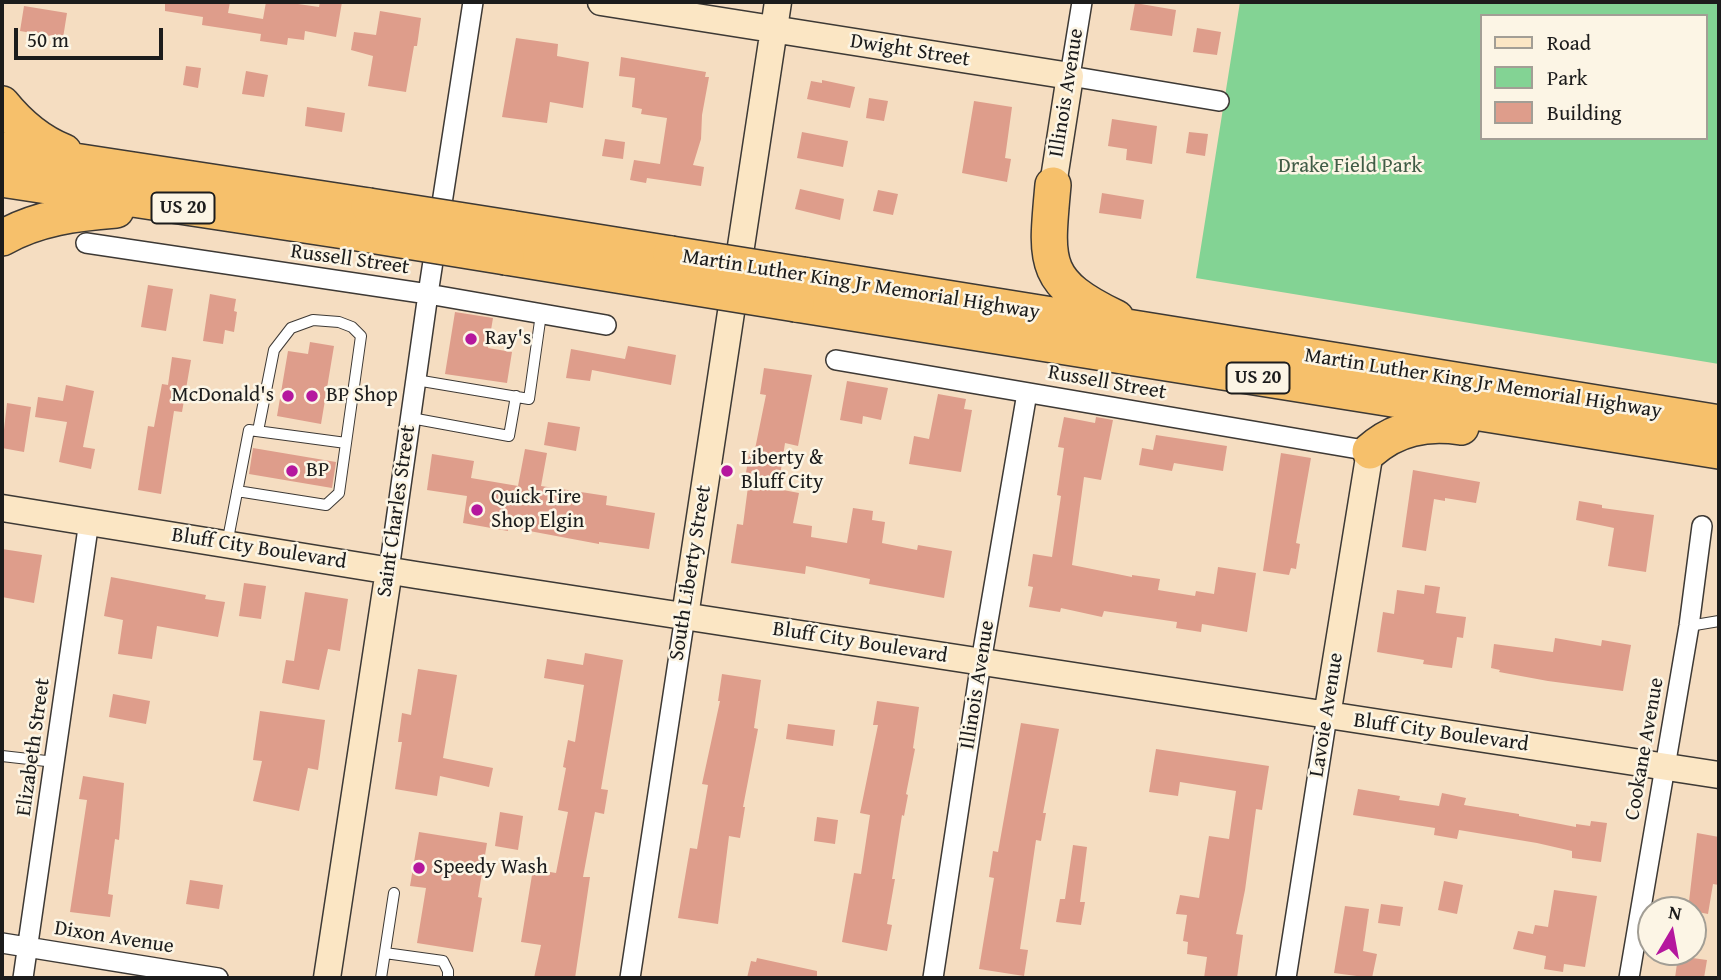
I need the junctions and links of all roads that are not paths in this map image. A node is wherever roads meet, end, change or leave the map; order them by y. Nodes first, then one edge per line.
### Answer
1 (473, 2) edge
2 (601, 2) edge
3 (778, 2) edge
4 (1082, 2) edge
5 (774, 29) junction
6 (1070, 76) junction
7 (1219, 101) dead end
8 (2, 104) edge
9 (2, 150) edge
10 (97, 165) junction
11 (2, 179) edge
12 (1053, 185) joint
13 (202, 211) junction
14 (367, 220) junction
15 (2, 238) edge
16 (86, 243) dead end
17 (799, 290) junction
18 (428, 294) junction
19 (541, 314) junction
20 (606, 325) dead end
21 (1141, 330) junction
22 (836, 360) dead end
23 (416, 380) junction
24 (1027, 393) junction
25 (516, 396) junction
26 (411, 418) junction
27 (1719, 423) edge
28 (258, 431) junction
29 (1661, 442) junction
30 (346, 443) junction
31 (1370, 451) junction
32 (1719, 451) edge
33 (237, 491) junction
34 (2, 508) edge
35 (89, 522) junction
36 (1702, 526) dead end
37 (227, 544) junction
38 (389, 570) junction
39 (685, 616) junction
40 (1719, 621) edge
41 (1689, 626) junction
42 (981, 662) junction
43 (1327, 716) junction
44 (2, 756) edge
45 (55, 762) junction
46 (1665, 766) junction
47 (1719, 775) edge
48 (394, 893) dead end
49 (2, 943) edge
50 (28, 947) junction
51 (385, 953) junction
52 (23, 978) edge
53 (218, 978) edge
54 (327, 978) edge
55 (381, 978) edge
56 (448, 978) edge
57 (630, 978) edge
58 (933, 978) edge
59 (1286, 978) edge
60 (1629, 978) edge

1 - 18 street, Saint Charles Street
2 - 5 main road, Dwight Street
3 - 5 main road, South Liberty Street
4 - 6 street, Illinois Avenue
5 - 6 main road, Dwight Street
5 - 39 main road, South Liberty Street
6 - 7 street, Dwight Street
6 - 12 main road, Illinois Avenue
8 - 10 highway
9 - 10 highway, Martin Luther King Jr Memorial Highway / US 20
10 - 14 highway, Martin Luther King Jr Memorial Highway / US 20
11 - 13 highway, Martin Luther King Jr Memorial Highway / US 20
12 - 21 highway
13 - 14 highway, Martin Luther King Jr Memorial Highway / US 20
13 - 15 highway
14 - 17 highway, Martin Luther King Jr Memorial Highway / US 20, bridge
16 - 18 street, Russell Street
17 - 21 highway, Martin Luther King Jr Memorial Highway / US 20
17 - 29 highway, Martin Luther King Jr Memorial Highway / US 20
18 - 19 street, Russell Street
18 - 23 street, Saint Charles Street
19 - 20 street, Russell Street
19 - 25 lane
21 - 27 highway, Martin Luther King Jr Memorial Highway / US 20
22 - 24 street, Russell Street
23 - 25 lane
23 - 26 street, Saint Charles Street
24 - 31 street, Russell Street
24 - 42 street, Illinois Avenue
25 - 26 lane
26 - 38 street, Saint Charles Street
28 - 30 lane
28 - 30 lane
28 - 33 lane
29 - 31 highway
29 - 32 highway, Martin Luther King Jr Memorial Highway / US 20
30 - 33 lane
31 - 43 main road, Lavoie Avenue
33 - 37 lane
34 - 35 main road, Bluff City Boulevard
35 - 37 main road, Bluff City Boulevard
35 - 45 street, Elizabeth Street
36 - 41 street, Cookane Avenue
37 - 38 main road, Bluff City Boulevard
38 - 39 main road, Bluff City Boulevard
38 - 54 main road, Saint Charles Street
39 - 42 main road, Bluff City Boulevard
39 - 57 street, South Liberty Street
40 - 41 lane
41 - 46 street, Cookane Avenue
42 - 43 main road, Bluff City Boulevard
42 - 58 street, Illinois Avenue
43 - 46 main road, Bluff City Boulevard
43 - 59 street, Lavoie Avenue
44 - 45 lane
45 - 50 street, Elizabeth Street
46 - 47 main road, Bluff City Boulevard
46 - 60 street, Cookane Avenue
48 - 51 lane
49 - 50 street, Dixon Avenue
50 - 52 street, Elizabeth Street
50 - 53 street, Dixon Avenue
51 - 55 lane
51 - 56 lane

